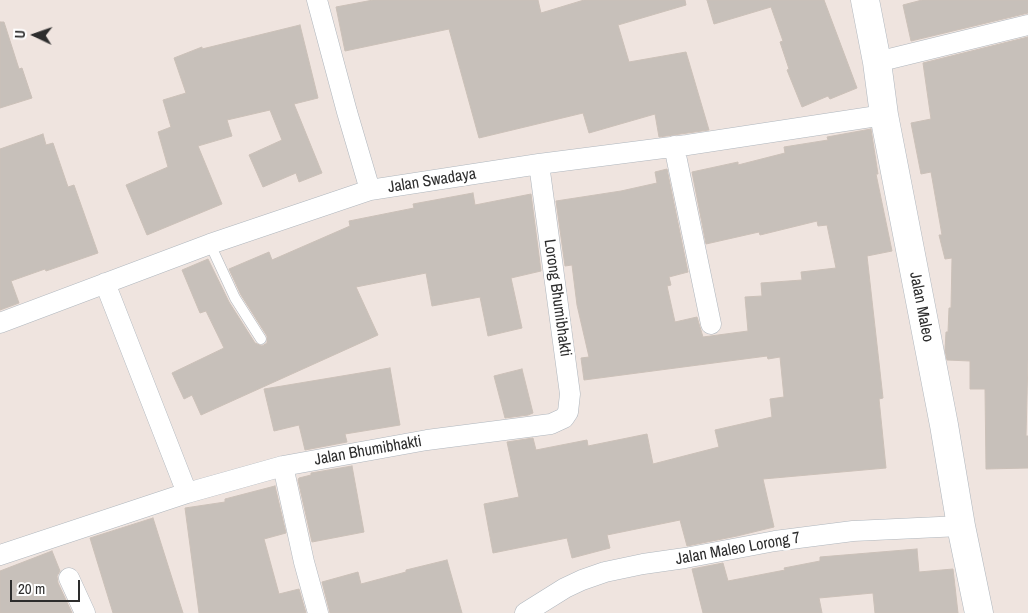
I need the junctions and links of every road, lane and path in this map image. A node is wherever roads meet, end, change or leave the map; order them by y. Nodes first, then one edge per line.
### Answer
1 (865, 0) edge
2 (322, 1) edge
3 (1028, 25) edge
4 (877, 62) junction
5 (884, 115) junction
6 (674, 146) junction
7 (539, 164) junction
8 (370, 190) junction
9 (210, 244) junction
10 (105, 283) junction
11 (0, 323) edge
12 (711, 324) dead end
13 (261, 339) dead end
14 (551, 424) joint
15 (282, 466) junction
16 (187, 493) junction
17 (961, 526) junction
18 (0, 555) edge
19 (69, 578) dead end
20 (85, 613) edge
21 (318, 613) edge
22 (525, 613) edge
23 (979, 613) edge

1 - 4 street, Jalan Maleo
2 - 8 street
3 - 4 street
4 - 5 street, Jalan Maleo
5 - 6 street, Jalan Swadaya
5 - 17 street, Jalan Maleo
6 - 7 street, Jalan Swadaya
6 - 12 street
7 - 8 street, Jalan Swadaya
7 - 14 street, Lorong Bhumibhakti
8 - 9 street, Jalan Swadaya
9 - 10 street, Jalan Swadaya
9 - 13 lane
10 - 11 street, Jalan Swadaya
10 - 16 street
14 - 15 street, Jalan Bhumibhakti
15 - 16 street, Jalan Bhumibhakti
15 - 21 street
16 - 18 street, Jalan Bhumibhakti
17 - 22 street, Jalan Maleo Lorong 7
17 - 23 street, Jalan Maleo
19 - 20 street

